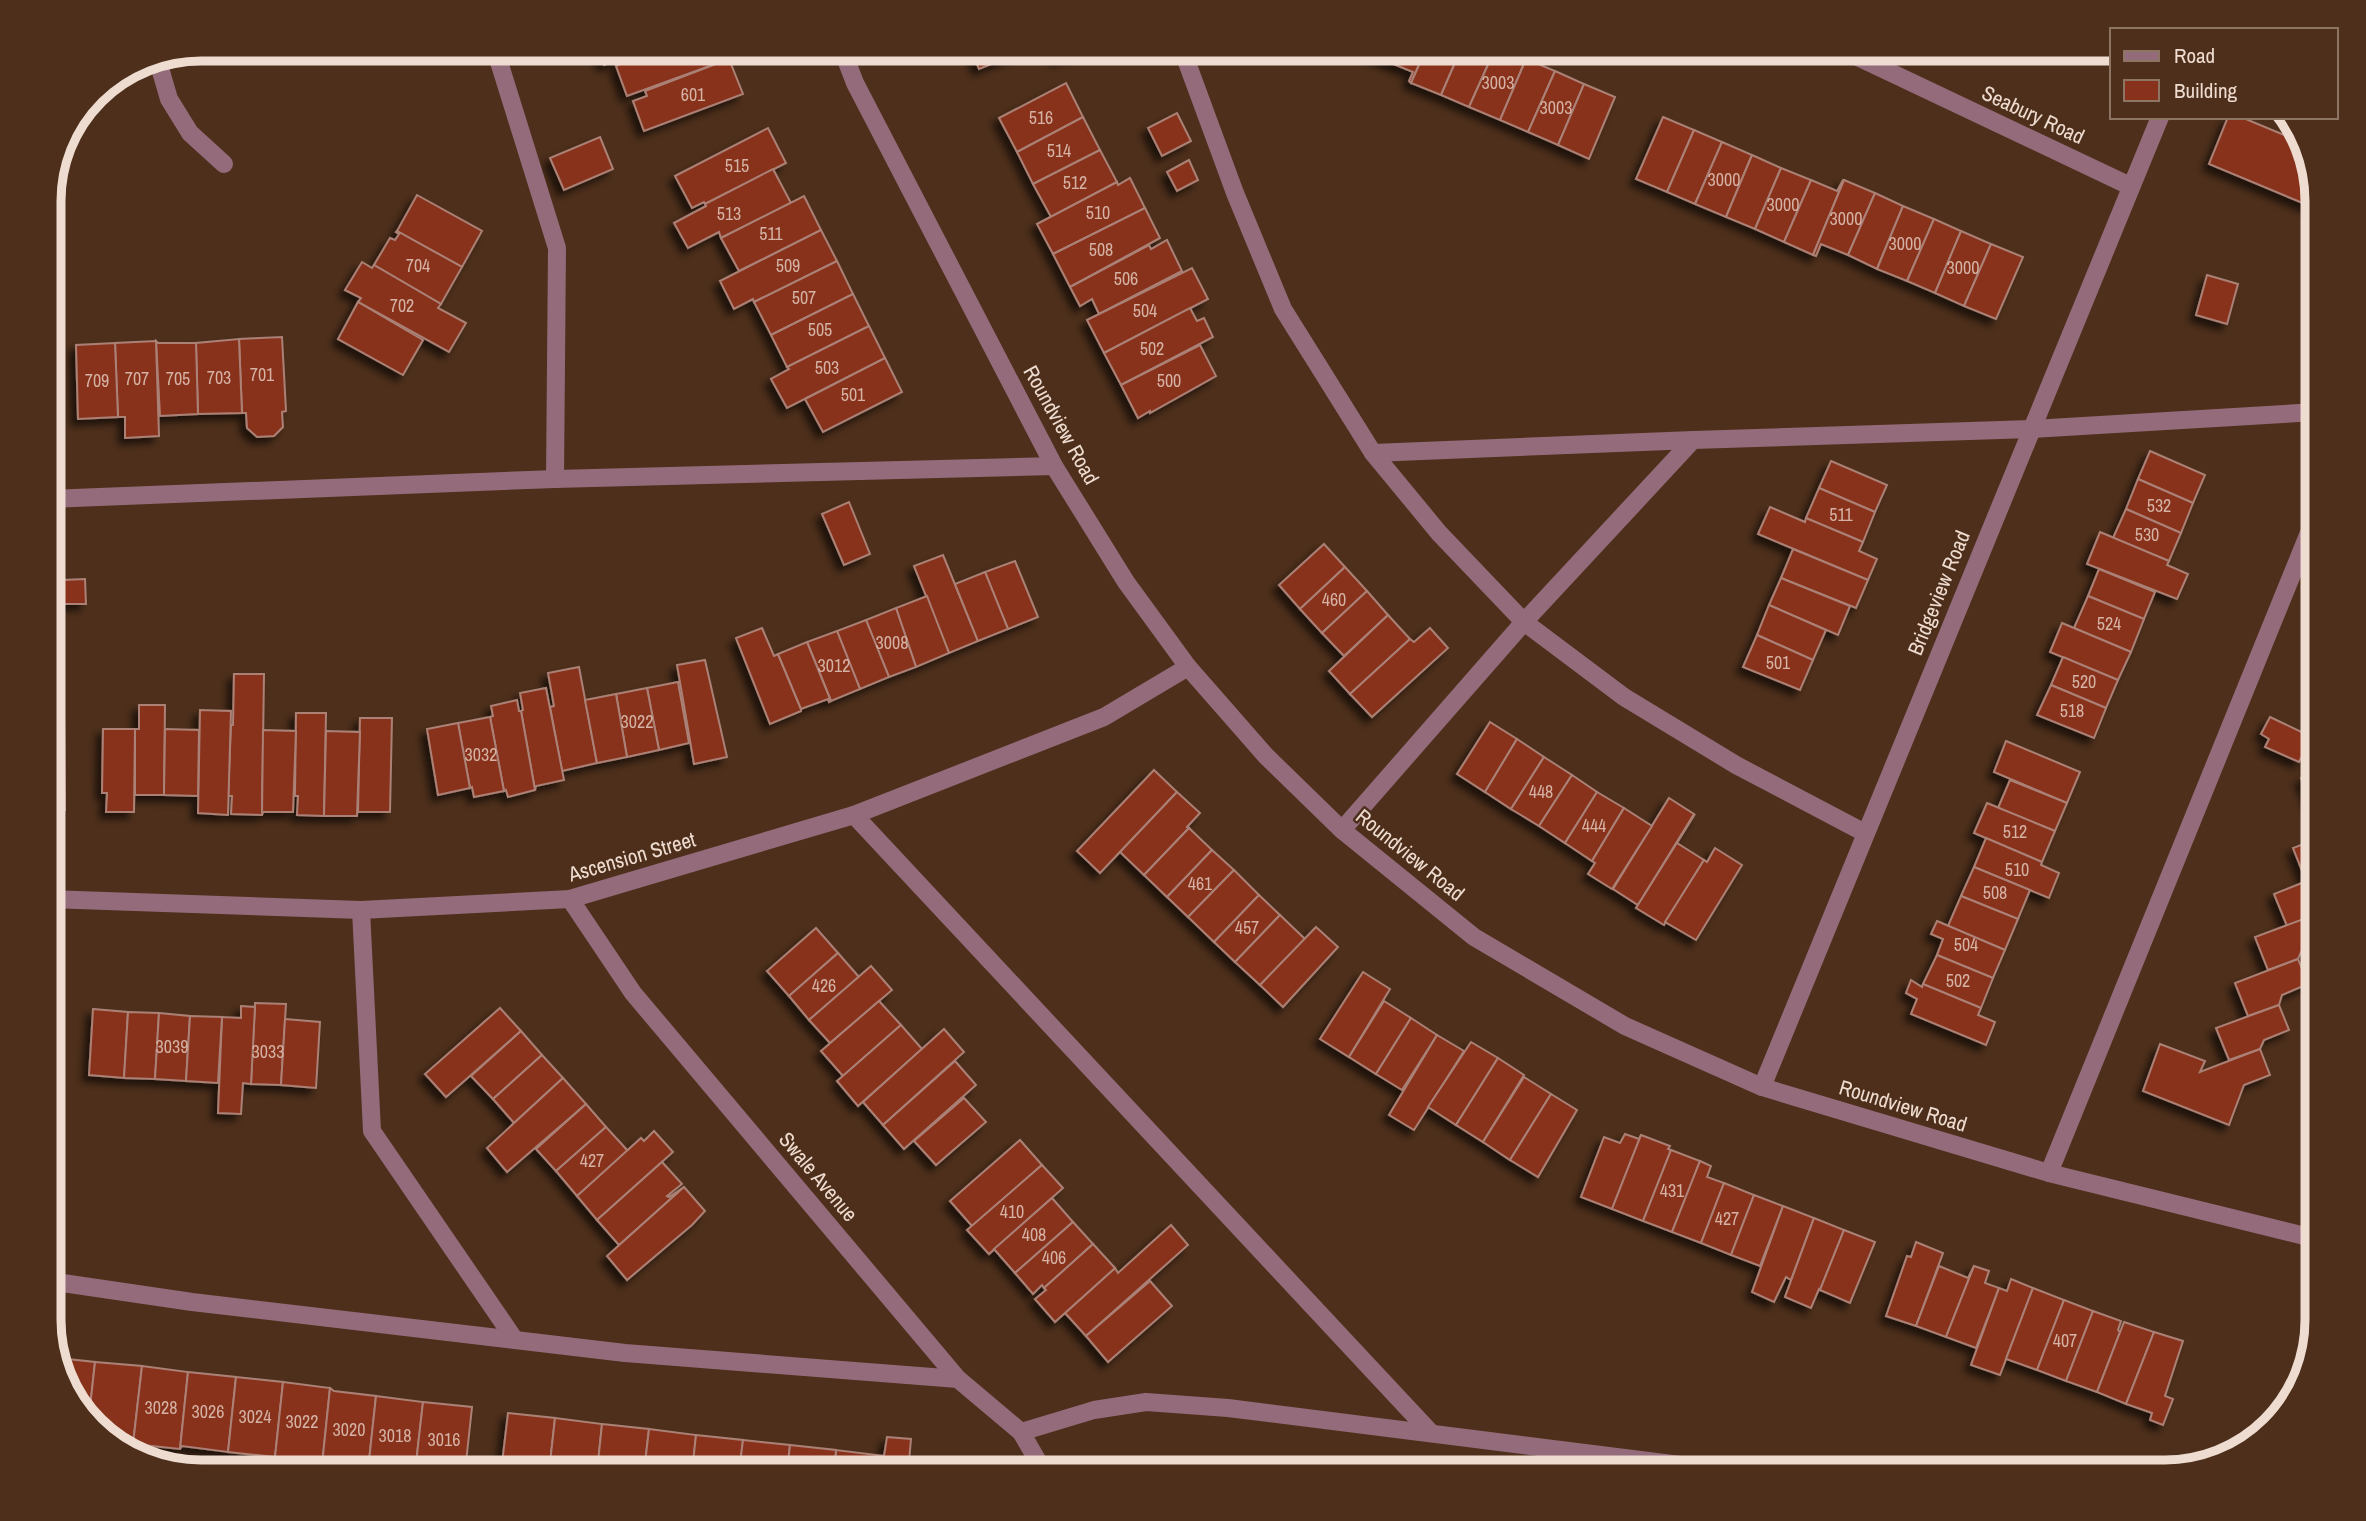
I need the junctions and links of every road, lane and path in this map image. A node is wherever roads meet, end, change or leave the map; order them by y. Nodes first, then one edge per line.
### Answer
1 (1187, 61) edge
2 (1867, 61) edge
3 (499, 62) edge
4 (847, 62) edge
5 (160, 68) edge
6 (2159, 119) edge
7 (224, 164) dead end
8 (2130, 186) junction
9 (2305, 413) edge
10 (2031, 429) junction
11 (1693, 440) junction
12 (1373, 453) junction
13 (1054, 466) junction
14 (555, 479) junction
15 (62, 498) edge
16 (2305, 543) edge
17 (1524, 622) junction
18 (1188, 667) junction
19 (854, 815) junction
20 (1342, 831) junction
21 (1864, 833) junction
22 (570, 899) junction
23 (62, 900) edge
24 (361, 910) junction
25 (1762, 1087) junction
26 (2049, 1173) junction
27 (2305, 1235) edge
28 (62, 1283) edge
29 (515, 1340) junction
30 (958, 1379) junction
31 (1021, 1432) junction
32 (1431, 1433) junction
33 (1037, 1460) edge
34 (1642, 1460) edge

1 - 12 street
2 - 8 street, Seabury Road
3 - 14 street
4 - 13 street, Roundview Road
5 - 7 street
6 - 8 street, Bridgeview Road
8 - 10 street, Bridgeview Road
9 - 10 street
10 - 11 street
10 - 21 street, Bridgeview Road
11 - 12 street
11 - 17 street
12 - 17 street
13 - 14 street
13 - 18 street, Roundview Road
14 - 15 street
16 - 26 street
17 - 20 street
17 - 21 street
18 - 19 street, Ascension Street
18 - 20 street, Roundview Road
19 - 22 street, Ascension Street
19 - 32 street
20 - 25 street, Roundview Road
21 - 25 street, Bridgeview Road
22 - 24 street, Ascension Street
22 - 30 street, Swale Avenue
23 - 24 street, Ascension Street
24 - 29 street
25 - 26 street, Roundview Road
26 - 27 street, Roundview Road
28 - 29 street
29 - 30 street
30 - 31 street, Swale Avenue
31 - 32 street
31 - 33 street, Swale Avenue
32 - 34 street

